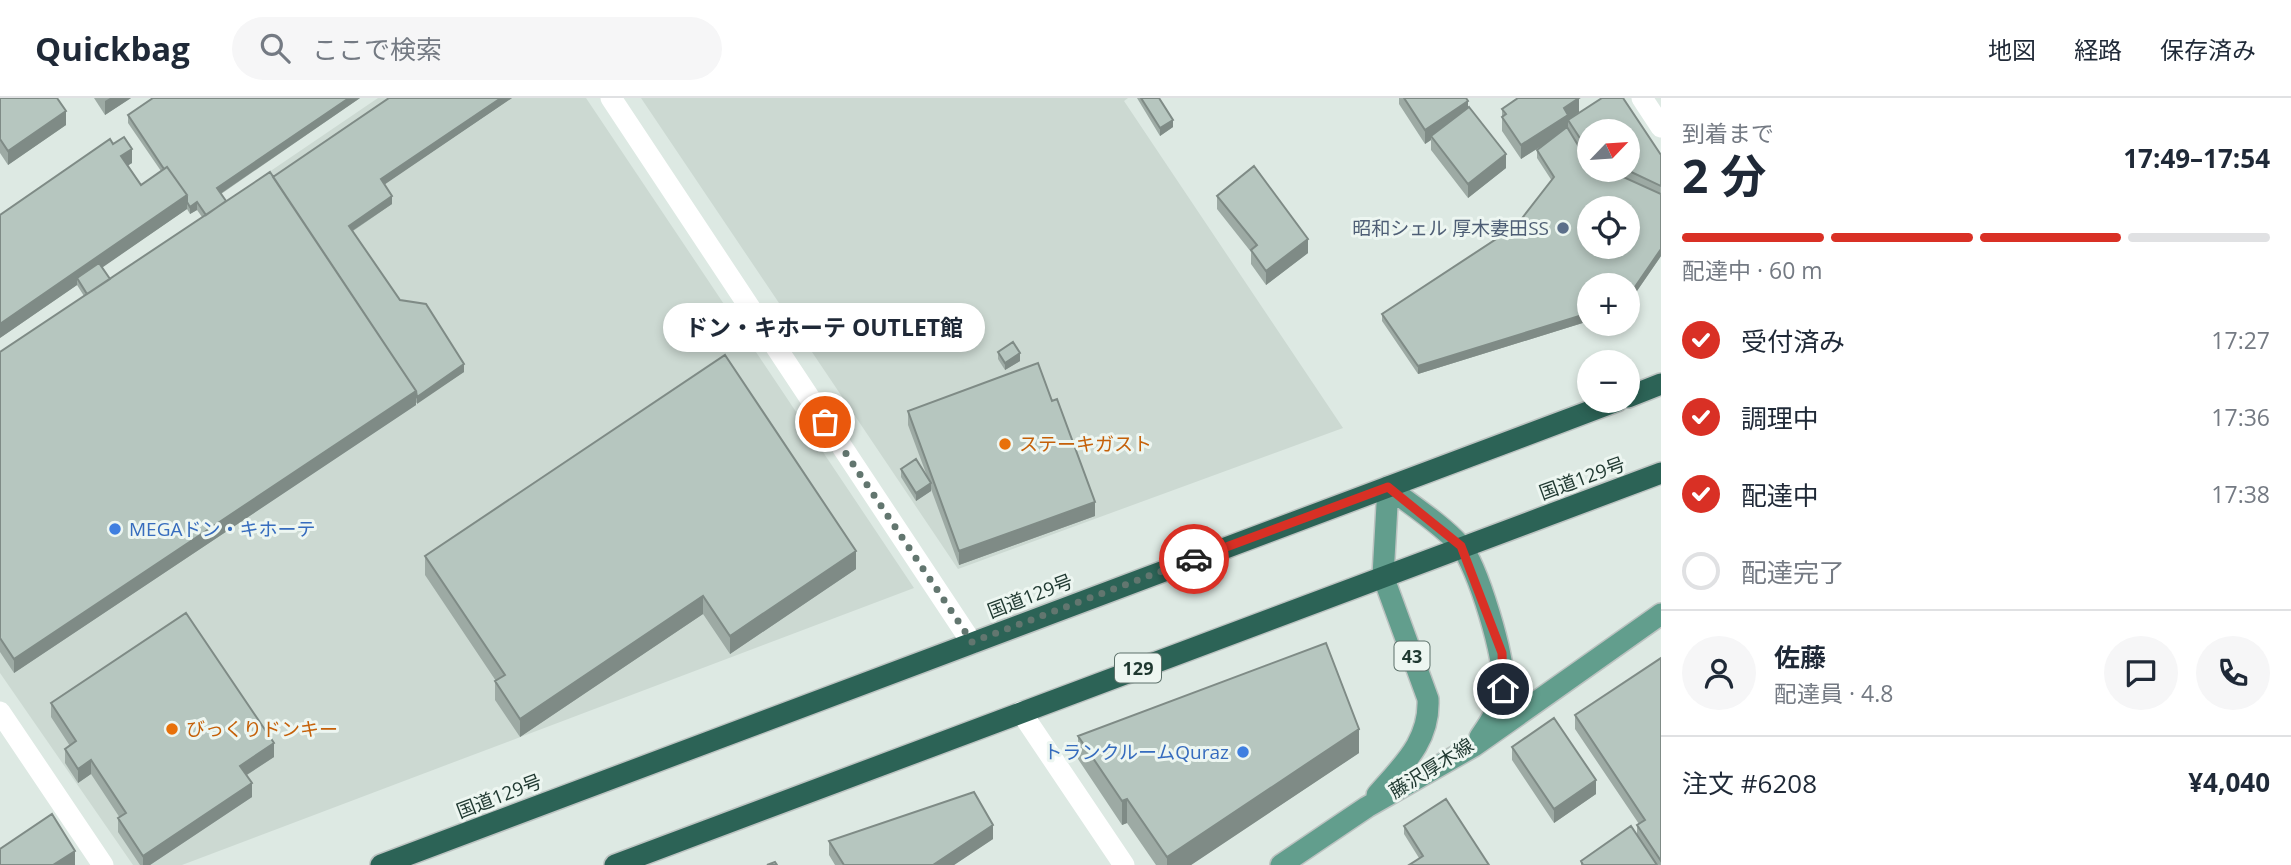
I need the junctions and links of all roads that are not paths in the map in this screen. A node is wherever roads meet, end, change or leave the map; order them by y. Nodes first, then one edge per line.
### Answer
1 (611, 98) edge
2 (1642, 98) edge
3 (1661, 127) edge
4 (1661, 384) edge
5 (1640, 392) edge
6 (1585, 413) edge
7 (1661, 473) edge
8 (1388, 487) junction
9 (1461, 546) junction
10 (1383, 576) junction
11 (1661, 614) edge
12 (972, 642) junction
13 (0, 712) edge
14 (1021, 712) junction
15 (1474, 746) junction
16 (1367, 807) junction
17 (103, 865) edge
18 (381, 865) edge
19 (615, 865) edge
20 (1124, 865) edge
21 (1281, 865) edge

1 - 12 street
2 - 3 street
4 - 5 highway
6 - 8 highway, 国道129号
7 - 9 highway, 国道129号 / 129
8 - 9 main road
8 - 10 main road, 藤沢厚木線 / 43
8 - 12 highway, 国道129号
9 - 10 highway, 国道129号 / 129
9 - 15 main road, 藤沢厚木線 / 43
10 - 14 highway, 国道129号 / 129
10 - 16 main road, 藤沢厚木線 / 43
11 - 15 main road, 43
12 - 18 highway, 国道129号
13 - 17 street
14 - 19 highway, 国道129号 / 129
14 - 20 street
15 - 16 main road, 藤沢厚木線 / 43
16 - 21 main road, 藤沢厚木線 / 43

